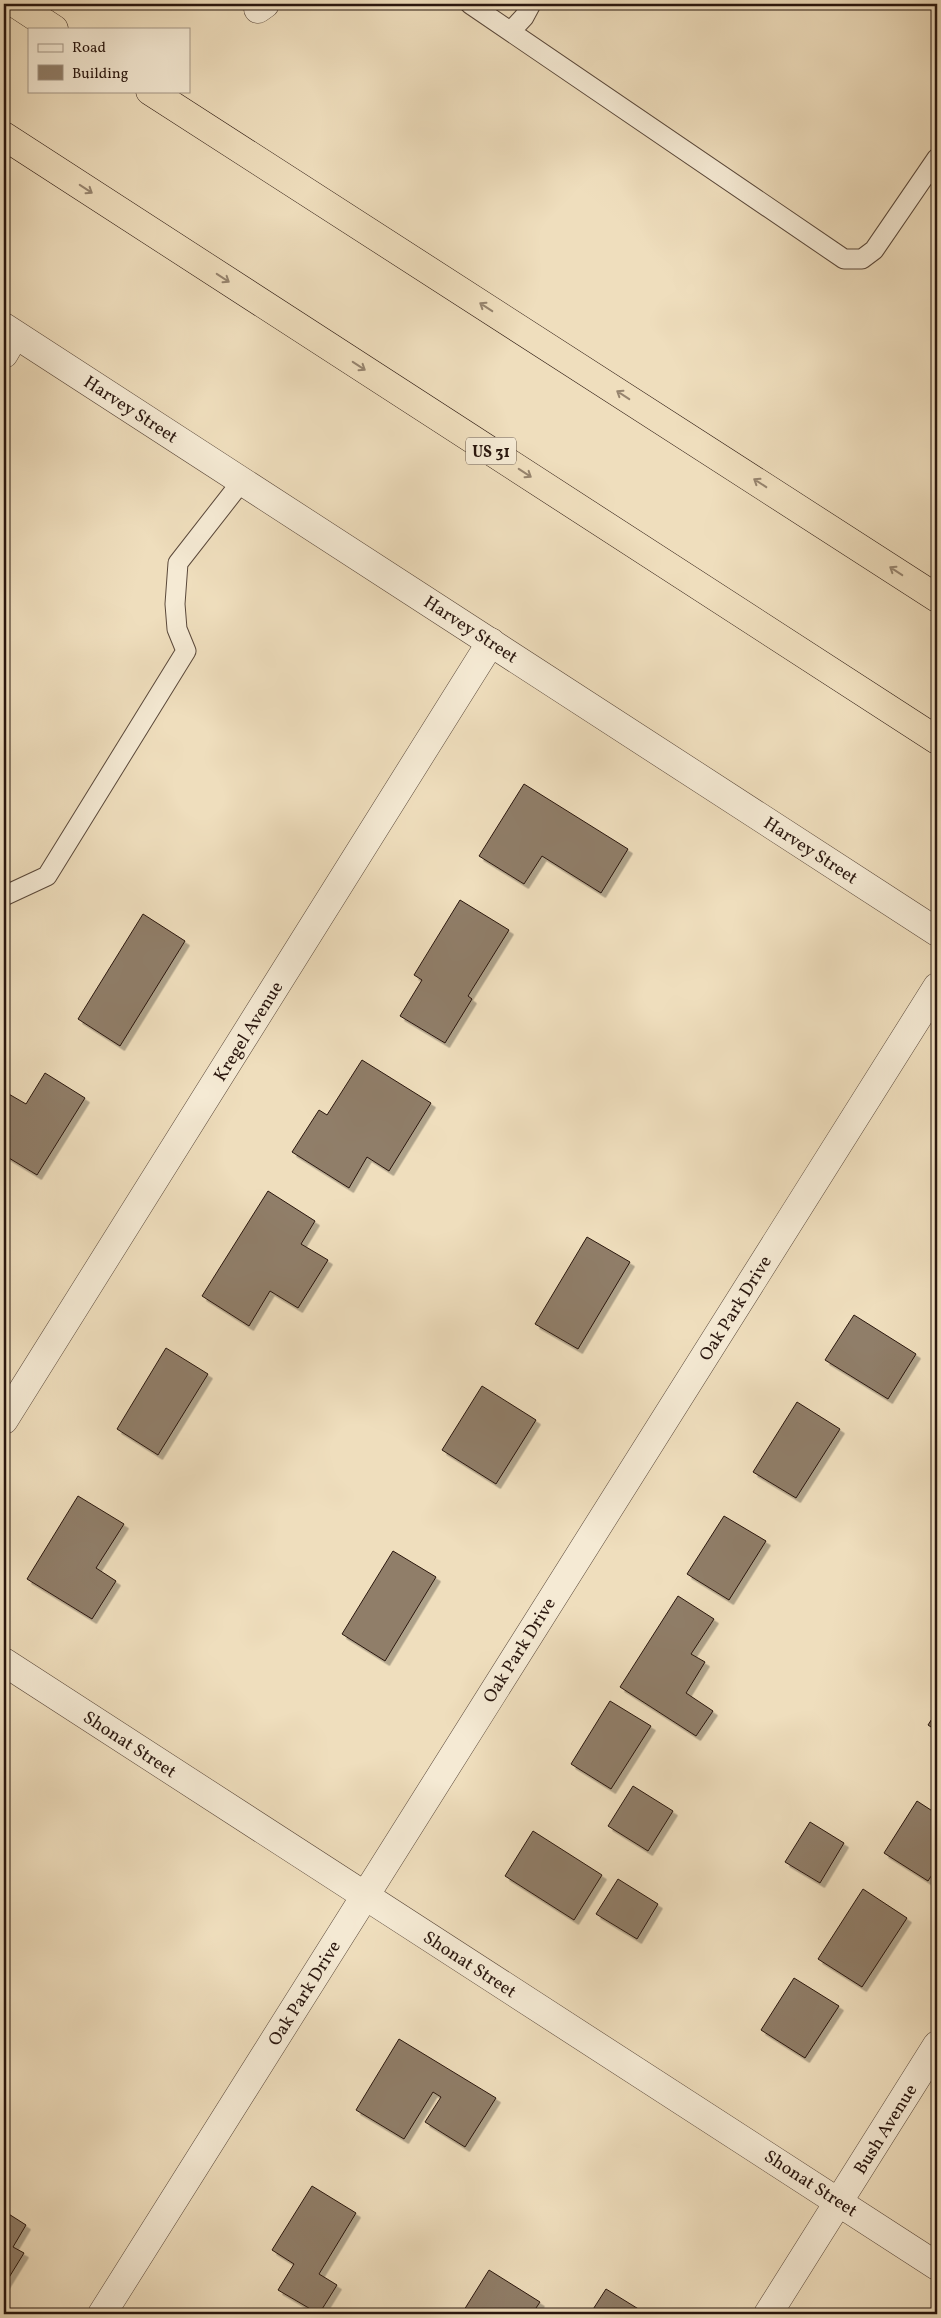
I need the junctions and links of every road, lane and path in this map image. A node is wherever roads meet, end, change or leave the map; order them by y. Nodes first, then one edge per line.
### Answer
1 (16, 4) edge
2 (470, 4) edge
3 (531, 4) edge
4 (52, 28) edge
5 (511, 31) junction
6 (152, 92) edge
7 (4, 136) edge
8 (937, 158) edge
9 (8, 339) edge
10 (242, 481) junction
11 (937, 598) edge
12 (491, 642) junction
13 (937, 740) edge
14 (4, 896) edge
15 (937, 932) edge
16 (937, 987) edge
17 (4, 1420) edge
18 (4, 1662) edge
19 (364, 1896) junction
20 (937, 2045) edge
21 (839, 2201) junction
22 (937, 2266) edge
23 (102, 2314) edge
24 (768, 2314) edge

1 - 4 highway
2 - 5 lane
3 - 5 lane
5 - 8 lane
11 -> 6 highway
7 -> 13 highway, US 31
9 - 10 street, Harvey Street
10 - 12 street, Harvey Street
10 - 14 lane
12 - 15 street, Harvey Street
12 - 17 street, Kregel Avenue
16 - 19 street, Oak Park Drive
18 - 19 street, Shonat Street
19 - 21 street, Shonat Street
19 - 23 street, Oak Park Drive
20 - 21 street, Bush Avenue
21 - 22 street, Shonat Street
21 - 24 street, Bush Avenue

